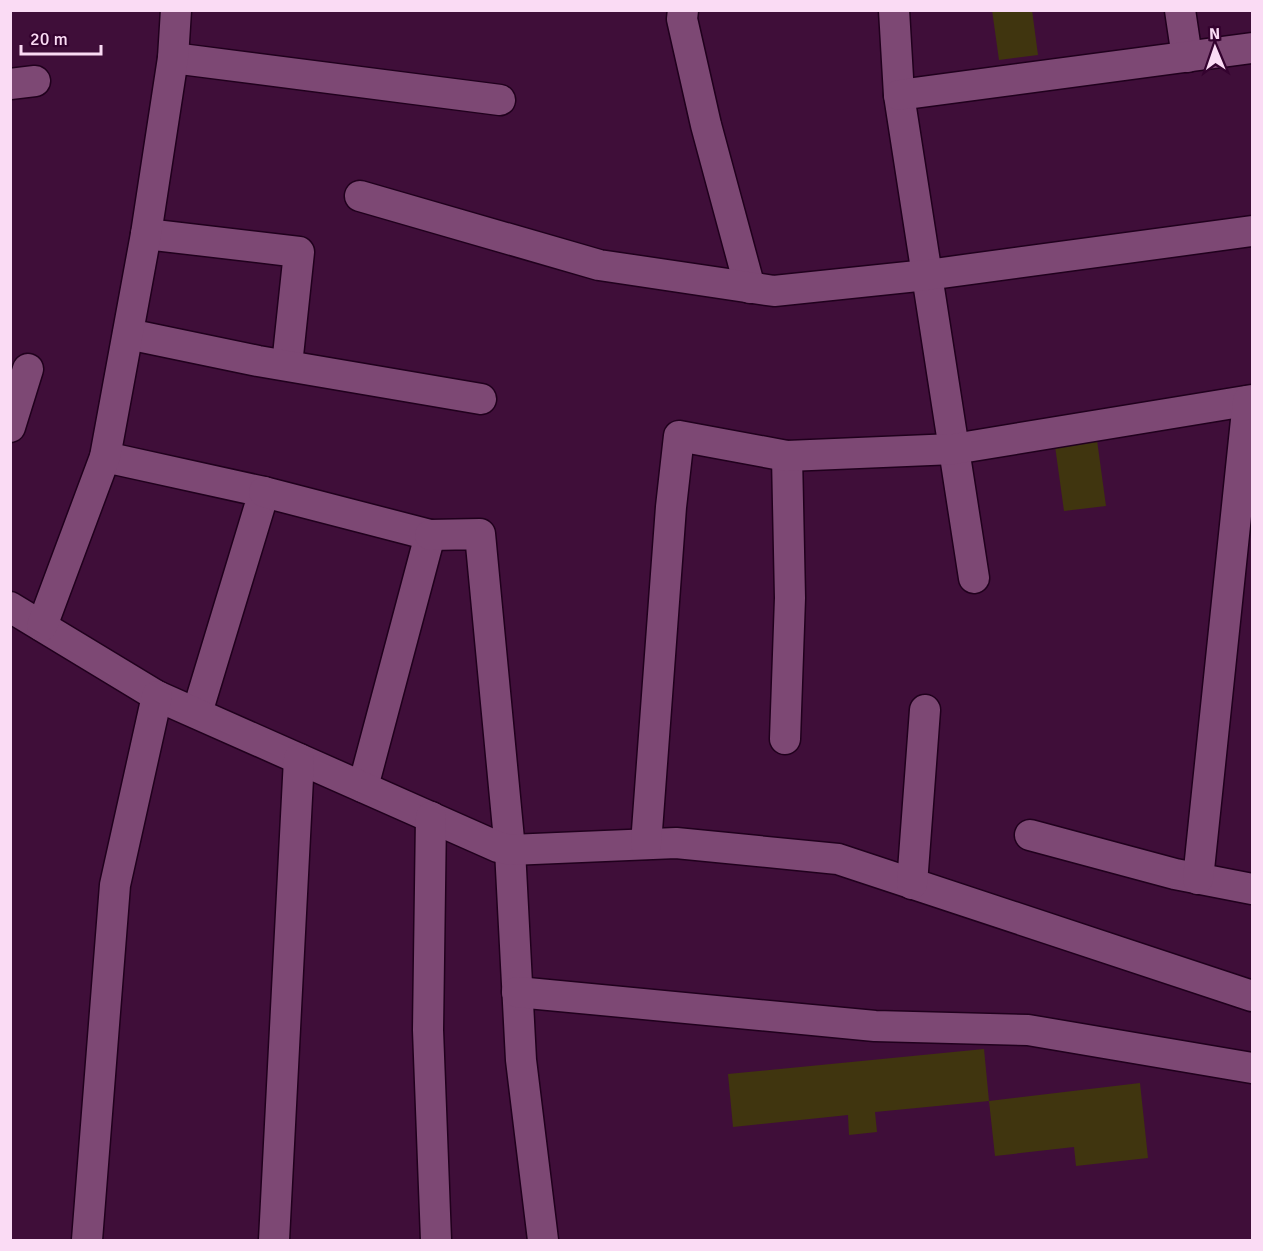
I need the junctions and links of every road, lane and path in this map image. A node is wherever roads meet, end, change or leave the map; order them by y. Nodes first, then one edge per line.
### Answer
1 (176, 10) edge
2 (683, 10) edge
3 (894, 10) edge
4 (1180, 10) edge
5 (1252, 48) edge
6 (1187, 57) junction
7 (173, 58) junction
8 (899, 95) junction
9 (500, 100) dead end
10 (360, 196) dead end
11 (1252, 232) edge
12 (146, 234) junction
13 (927, 275) junction
14 (750, 288) junction
15 (128, 334) junction
16 (287, 365) junction
17 (28, 369) dead end
18 (481, 399) dead end
19 (1250, 400) edge
20 (10, 427) edge
21 (954, 449) junction
22 (787, 456) junction
23 (105, 457) junction
24 (264, 492) junction
25 (430, 535) junction
26 (974, 578) dead end
27 (21, 619) edge
28 (157, 696) junction
29 (925, 710) dead end
30 (197, 713) junction
31 (785, 739) dead end
32 (299, 759) junction
33 (363, 787) junction
34 (431, 817) junction
35 (1030, 835) dead end
36 (646, 844) junction
37 (510, 850) junction
38 (1197, 879) junction
39 (912, 884) junction
40 (1252, 890) edge
41 (517, 992) junction
42 (1252, 996) edge
43 (1252, 1068) edge
44 (87, 1240) edge
45 (273, 1240) edge
46 (436, 1240) edge
47 (543, 1240) edge

1 - 7 street
2 - 14 street
3 - 8 street
4 - 6 street
5 - 6 street
6 - 8 street
7 - 9 street
7 - 12 street
8 - 13 street
10 - 14 street
11 - 13 street
12 - 15 street
12 - 16 street
13 - 14 street
13 - 21 street
15 - 16 street
15 - 23 street
16 - 18 street
17 - 20 street
19 - 21 street
19 - 38 street
21 - 22 street
21 - 26 street
22 - 31 street
22 - 36 street
23 - 24 street
23 - 27 street
24 - 25 street
24 - 30 street
25 - 33 street
25 - 37 street
27 - 28 street
28 - 30 street
28 - 44 street
29 - 39 street
30 - 32 street
32 - 33 street
32 - 45 street
33 - 34 street
34 - 37 street
34 - 46 street
35 - 38 street
36 - 37 street
36 - 39 street
37 - 41 street
38 - 40 street
39 - 42 street
41 - 43 street
41 - 47 street

